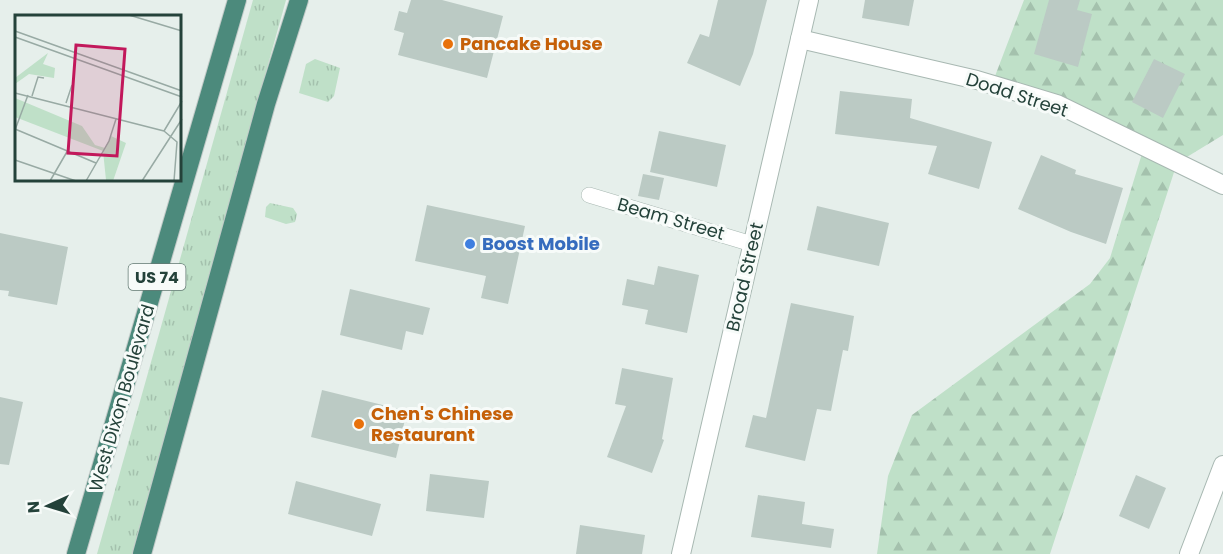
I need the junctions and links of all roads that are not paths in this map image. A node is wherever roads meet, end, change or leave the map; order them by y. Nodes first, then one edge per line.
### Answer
1 (237, 0) edge
2 (300, 0) edge
3 (809, 0) edge
4 (800, 39) junction
5 (1223, 185) edge
6 (589, 195) dead end
7 (752, 244) junction
8 (1223, 465) edge
9 (76, 554) edge
10 (142, 554) edge
11 (681, 554) edge
12 (1189, 554) edge

1 - 9 highway, West Dixon Boulevard / US 74
2 - 10 highway
3 - 4 street, Broad Street
4 - 5 street, Dodd Street
4 - 7 street, Broad Street
6 - 7 lane, Beam Street
7 - 11 street, Broad Street
8 - 12 street

